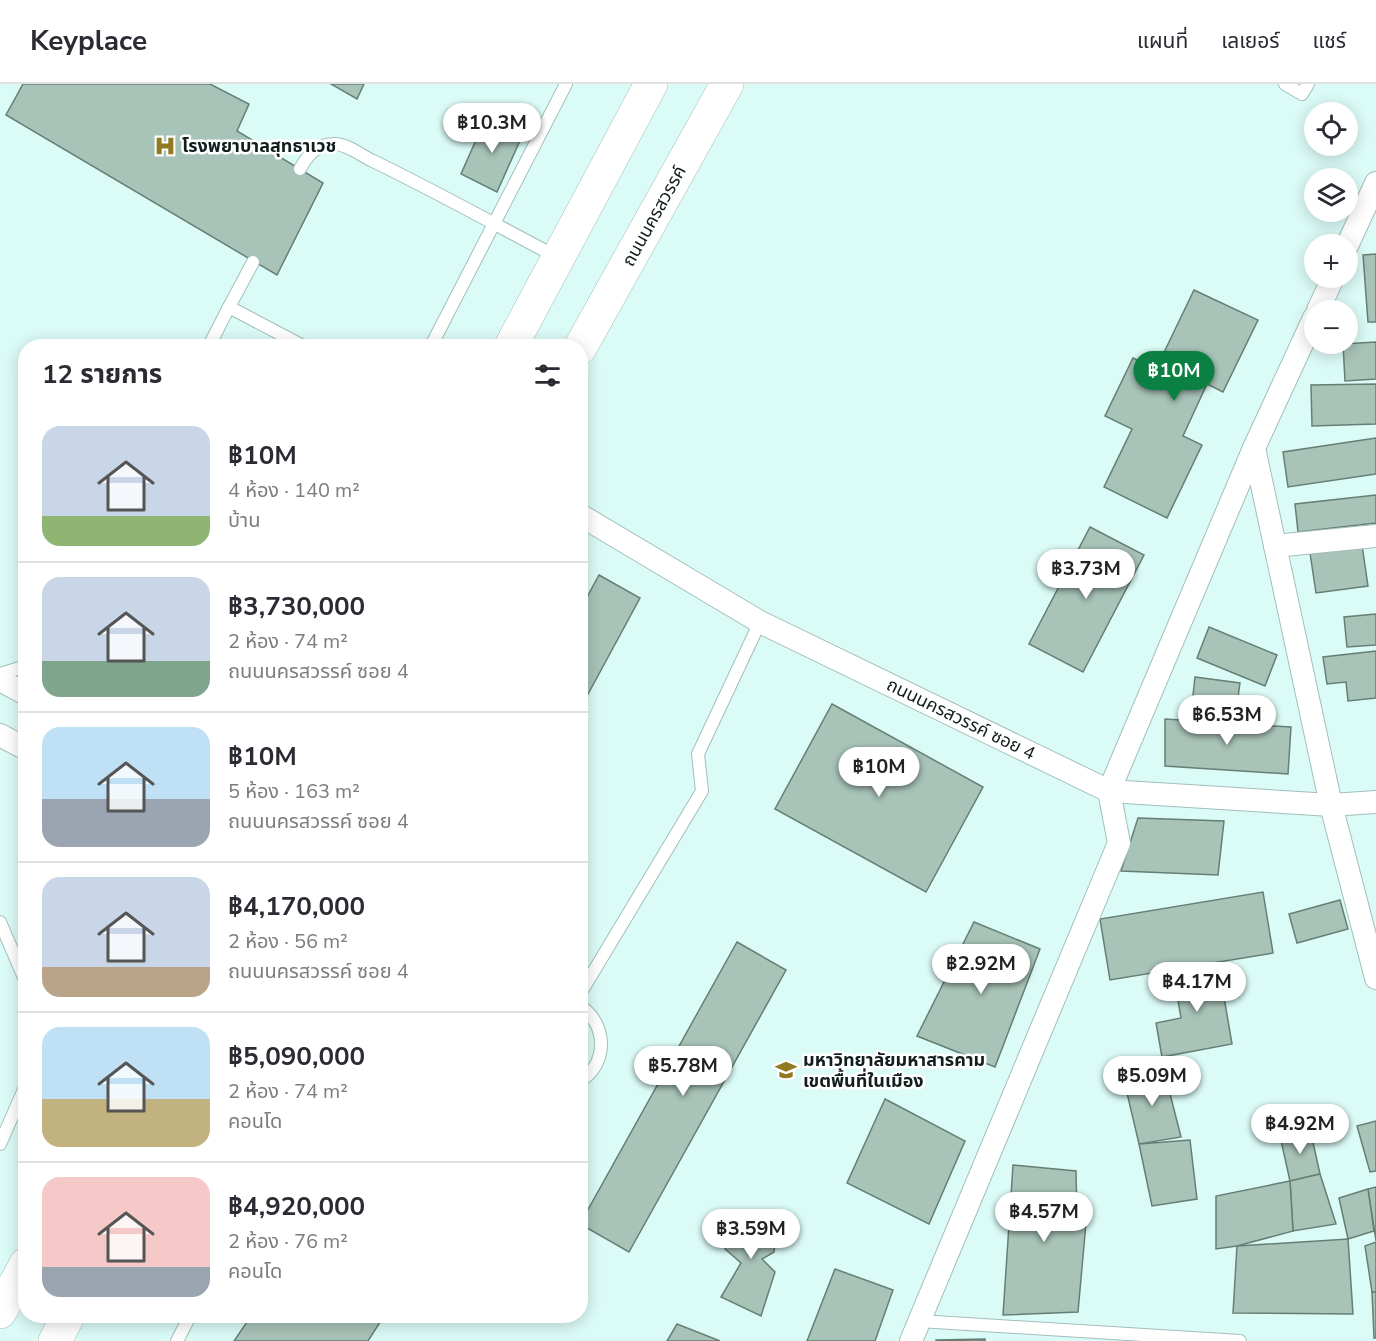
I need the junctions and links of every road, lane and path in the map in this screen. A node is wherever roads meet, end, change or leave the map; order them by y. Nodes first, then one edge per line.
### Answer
1 (566, 84) edge
2 (651, 84) edge
3 (727, 84) edge
4 (1285, 84) edge
5 (1308, 84) edge
6 (300, 169) dead end
7 (1376, 183) edge
8 (494, 224) junction
9 (1353, 234) edge
10 (558, 257) junction
11 (253, 262) dead end
12 (229, 307) junction
13 (213, 339) edge
14 (290, 339) edge
15 (435, 339) edge
16 (515, 339) edge
17 (585, 339) edge
18 (1304, 340) edge
19 (1254, 448) junction
20 (588, 520) edge
21 (1376, 536) edge
22 (1275, 546) junction
23 (760, 622) junction
24 (18, 669) edge
25 (0, 675) edge
26 (0, 680) edge
27 (18, 690) edge
28 (0, 735) edge
29 (18, 745) edge
30 (1109, 791) junction
31 (1376, 802) edge
32 (1331, 805) junction
33 (0, 922) edge
34 (18, 964) edge
35 (1376, 978) edge
36 (588, 981) edge
37 (588, 1011) edge
38 (588, 1076) edge
39 (18, 1103) edge
40 (0, 1144) edge
41 (18, 1279) edge
42 (0, 1312) edge
43 (64, 1323) edge
44 (186, 1323) edge
45 (915, 1331) edge
46 (55, 1341) edge
47 (177, 1341) edge
48 (1240, 1341) edge

1 - 8 lane
2 - 10 main road
3 - 17 main road, ถนนนครสวรรค์
4 - 5 lane
6 - 8 lane
7 - 9 street
8 - 10 lane
8 - 15 lane
10 - 16 main road
11 - 12 lane
12 - 13 lane
12 - 14 lane
18 - 19 street
19 - 22 street
19 - 30 street
20 - 23 street, ถนนนครสวรรค์ ซอย 4
21 - 22 street
22 - 32 street
23 - 30 street, ถนนนครสวรรค์ ซอย 4
23 - 36 lane
24 - 25 lane
26 - 27 street
28 - 29 street
30 - 32 street, ถนนนครสวรรค์ ซอย 4
30 - 45 street
31 - 32 street, ถนนนครสวรรค์ ซอย 4
32 - 35 street
33 - 34 lane
37 - 38 lane
39 - 40 lane
41 - 42 main road
43 - 46 main road
44 - 47 lane
45 - 48 lane

